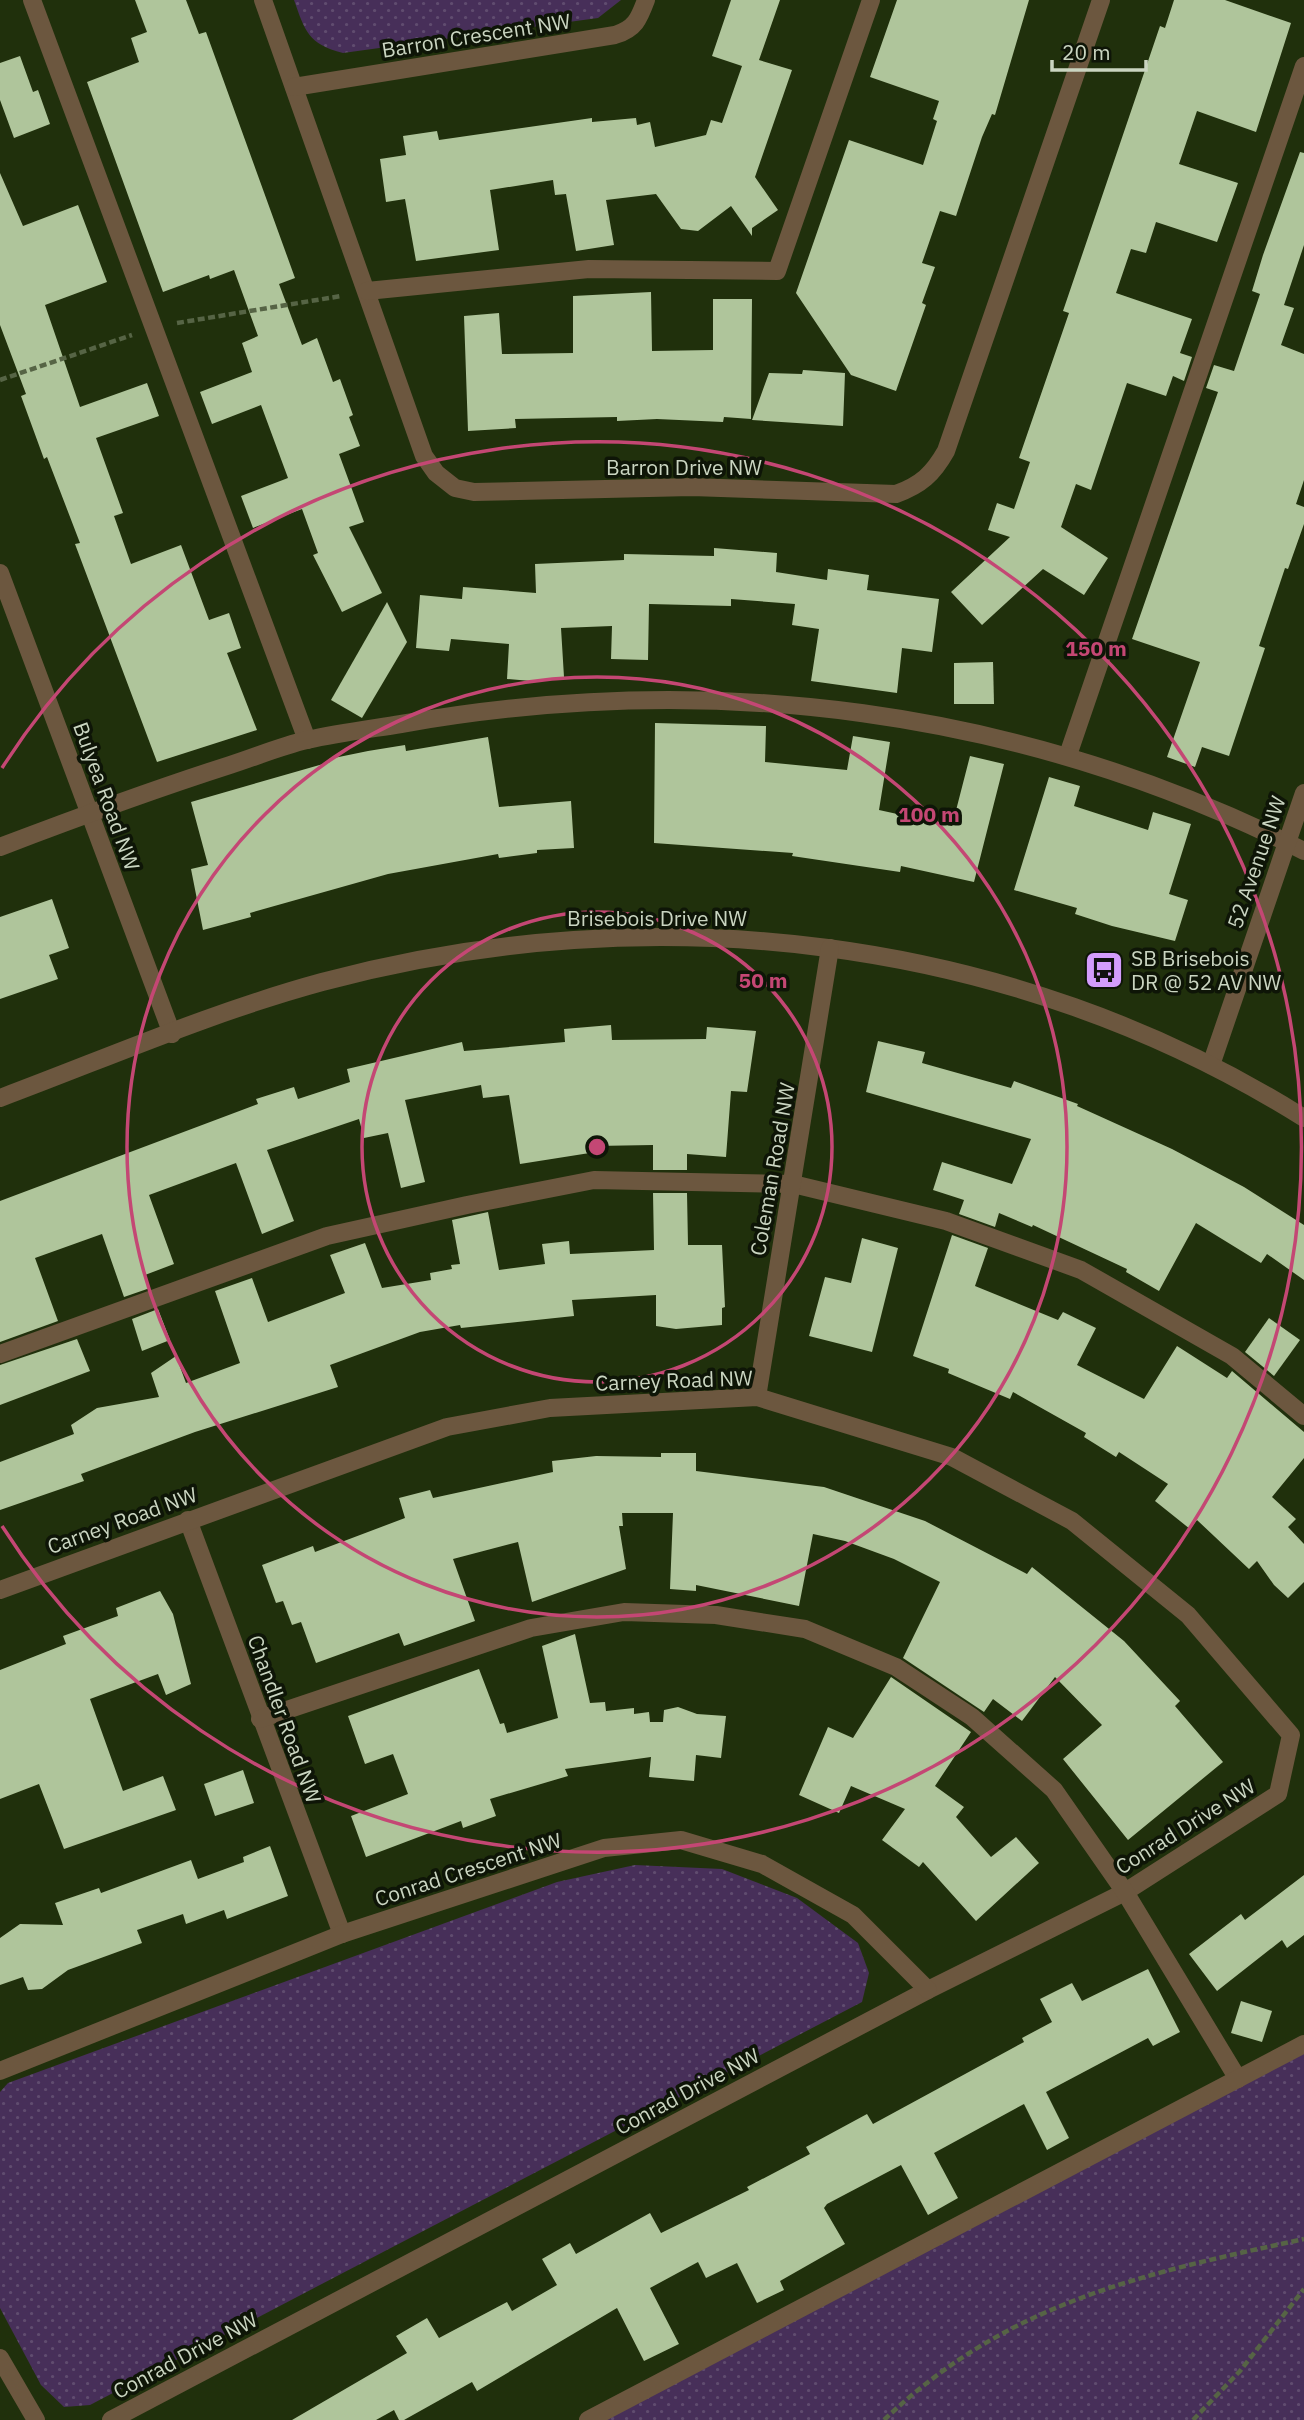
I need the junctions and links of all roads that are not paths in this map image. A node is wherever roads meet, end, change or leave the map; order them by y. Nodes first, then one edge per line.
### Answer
1 (32, 0) edge
2 (263, 0) edge
3 (646, 0) edge
4 (870, 0) edge
5 (1101, 0) edge
6 (1304, 66) edge
7 (295, 87) junction
8 (367, 291) junction
9 (0, 573) edge
10 (7, 615) edge
11 (307, 740) junction
12 (1068, 755) junction
13 (1304, 793) edge
14 (89, 814) junction
15 (1287, 842) junction
16 (0, 846) edge
17 (1304, 851) edge
18 (830, 948) junction
19 (172, 1034) junction
20 (1211, 1065) junction
21 (0, 1098) edge
22 (1304, 1118) edge
23 (793, 1184) junction
24 (0, 1353) edge
25 (757, 1397) junction
26 (1304, 1416) edge
27 (188, 1520) junction
28 (0, 1590) edge
29 (260, 1719) junction
30 (1278, 1794) joint
31 (1125, 1892) junction
32 (342, 1934) junction
33 (928, 1990) junction
34 (1304, 2044) edge
35 (0, 2071) edge
36 (1238, 2078) junction
37 (0, 2358) edge
38 (36, 2420) edge
39 (111, 2420) edge
40 (588, 2420) edge

1 - 11 street
2 - 7 street, Barron Drive NW
3 - 7 street, Barron Crescent NW
4 - 8 street
5 - 8 street, Barron Drive NW
6 - 12 street
7 - 8 street, Barron Drive NW
9 - 10 street, Bulyea Road NW
10 - 14 street, Bulyea Road NW
11 - 12 street
11 - 14 street
12 - 15 street
13 - 15 street, 52 Avenue NW
14 - 16 street
14 - 19 street, Bulyea Road NW
15 - 17 street
15 - 20 street, 52 Avenue NW
18 - 19 street, Brisebois Drive NW
18 - 20 street, Brisebois Drive NW
18 - 23 street, Coleman Road NW
19 - 21 street, Brisebois Drive NW
20 - 22 street, Brisebois Drive NW
23 - 24 street
23 - 25 street, Coleman Road NW
23 - 26 street
25 - 27 street, Carney Road NW
25 - 30 street, Carney Road NW
27 - 28 street, Carney Road NW
27 - 29 street, Chandler Road NW
29 - 31 street
29 - 32 street, Chandler Road NW
30 - 31 street, Conrad Drive NW
31 - 33 street, Conrad Drive NW
31 - 36 street
32 - 33 street, Conrad Crescent NW
32 - 35 street, Conrad Crescent NW
33 - 39 street, Conrad Drive NW
34 - 36 street
36 - 40 street
37 - 38 street

